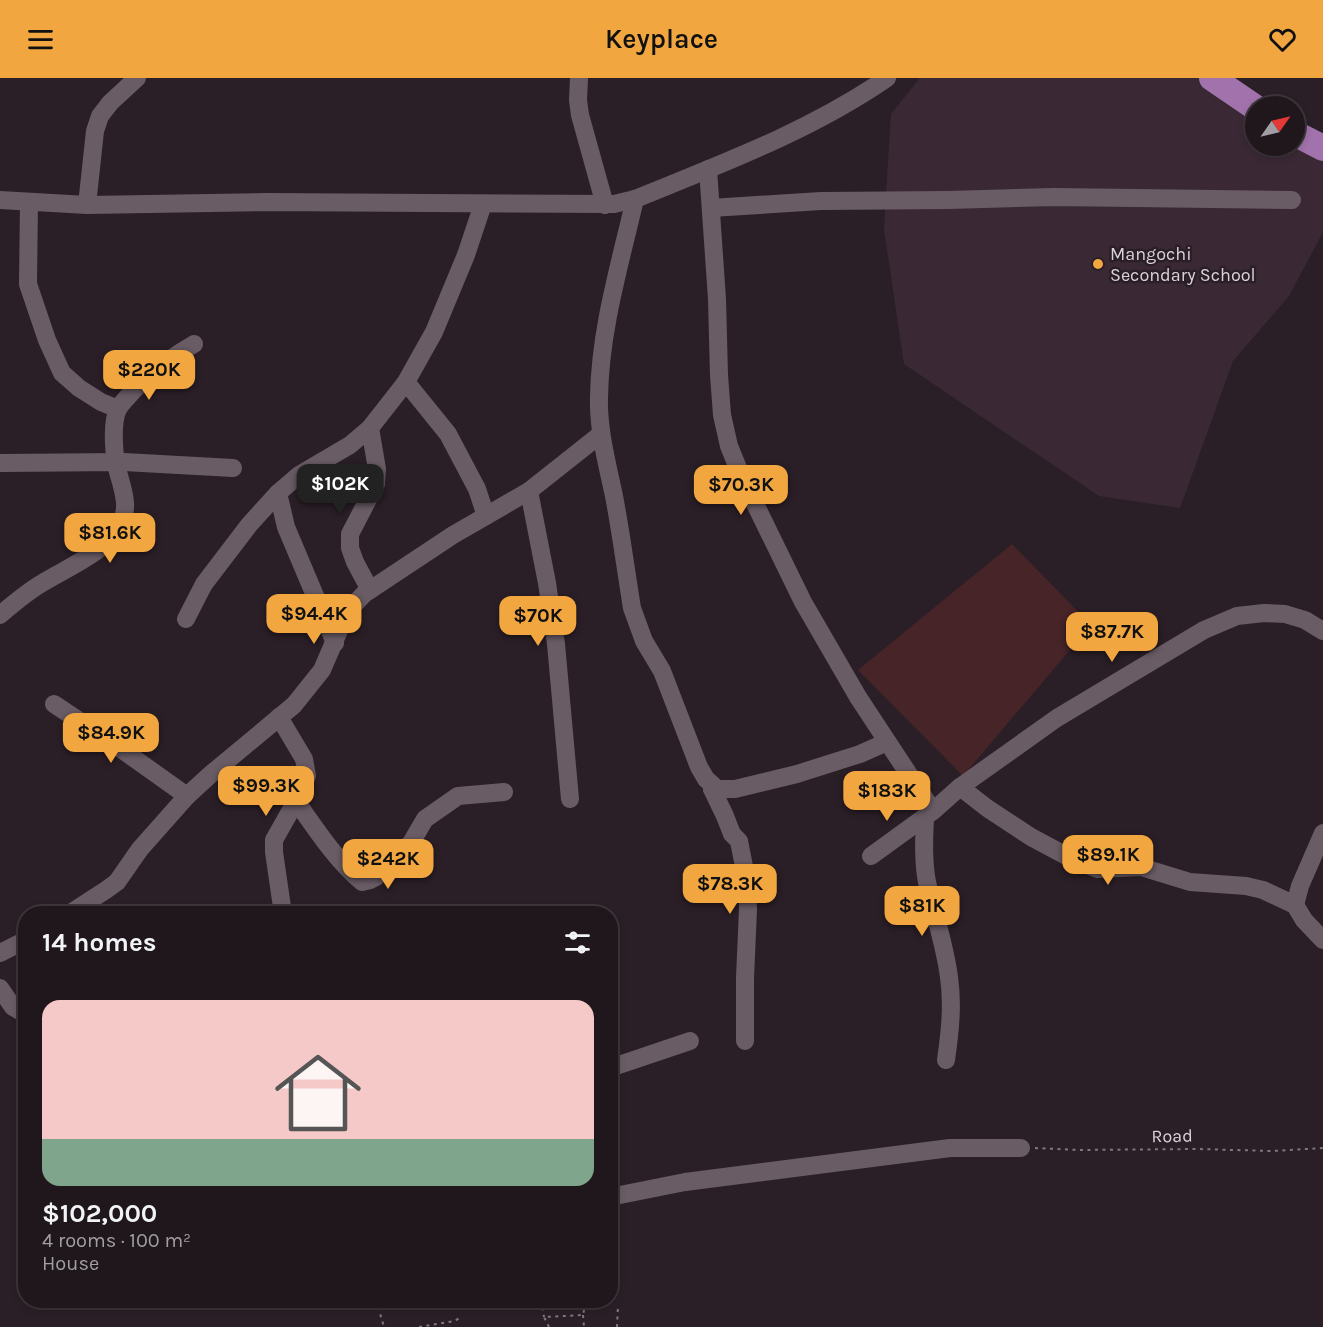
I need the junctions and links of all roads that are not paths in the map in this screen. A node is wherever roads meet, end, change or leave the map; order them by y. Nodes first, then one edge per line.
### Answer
1 (137, 78) edge
2 (579, 78) edge
3 (887, 78) edge
4 (1212, 78) edge
5 (1245, 100) edge
6 (1305, 139) edge
7 (1323, 148) edge
8 (708, 169) junction
9 (0, 200) edge
10 (635, 200) junction
11 (1292, 200) dead end
12 (29, 202) junction
13 (483, 204) junction
14 (87, 205) junction
15 (605, 205) junction
16 (711, 208) junction
17 (194, 344) dead end
18 (406, 382) junction
19 (118, 409) junction
20 (370, 428) junction
21 (601, 434) junction
22 (0, 463) edge
23 (116, 463) junction
24 (233, 468) dead end
25 (529, 491) junction
26 (278, 493) junction
27 (486, 516) junction
28 (370, 590) junction
29 (0, 615) edge
30 (186, 618) dead end
31 (1323, 631) edge
32 (335, 643) junction
33 (54, 704) dead end
34 (279, 717) junction
35 (887, 742) junction
36 (960, 787) junction
37 (712, 789) junction
38 (504, 792) dead end
39 (187, 796) junction
40 (570, 799) dead end
41 (296, 801) junction
42 (929, 814) junction
43 (1323, 833) edge
44 (871, 856) dead end
45 (1295, 905) junction
46 (81, 906) edge
47 (282, 906) edge
48 (1323, 940) edge
49 (18, 944) edge
50 (0, 953) edge
51 (0, 988) edge
52 (18, 1010) edge
53 (690, 1041) dead end
54 (745, 1041) dead end
55 (946, 1060) dead end
56 (618, 1065) edge
57 (1021, 1148) road end
58 (618, 1195) edge

1 - 14 street
2 - 15 street
3 - 8 street
4 - 5 highway
6 - 7 highway
8 - 10 street
8 - 16 street
9 - 12 street
10 - 15 street
10 - 21 street
11 - 16 street
12 - 14 street
12 - 19 street
13 - 14 street
13 - 15 street
13 - 18 street
16 - 35 street
17 - 19 street
18 - 20 street
18 - 27 street
19 - 23 street
20 - 26 street
20 - 28 street
21 - 25 street
21 - 37 street
22 - 23 street
23 - 24 street
23 - 29 street
25 - 27 street
25 - 40 street
26 - 30 street
26 - 32 street
27 - 28 street
28 - 32 street
31 - 36 street
32 - 34 street
33 - 39 street
34 - 39 street
34 - 41 street
35 - 37 street
35 - 42 street
36 - 42 street
36 - 45 street
37 - 54 street
38 - 41 street
39 - 46 street
41 - 47 street
42 - 44 street
42 - 55 street
43 - 45 street
45 - 48 street
49 - 50 street
51 - 52 street
53 - 56 street
57 - 58 street

